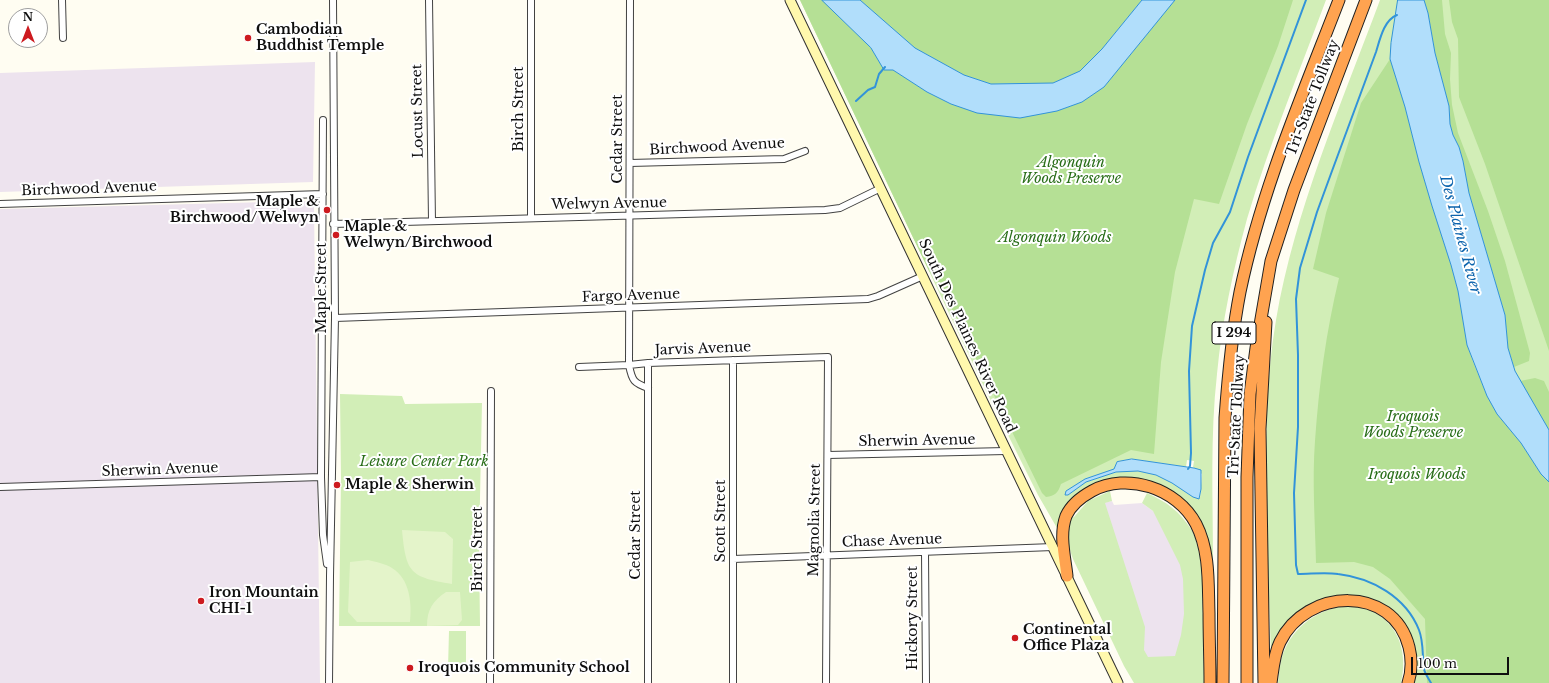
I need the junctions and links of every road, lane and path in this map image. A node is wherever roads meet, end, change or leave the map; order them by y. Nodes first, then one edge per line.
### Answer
1 (62, 0) edge
2 (333, 0) edge
3 (429, 0) edge
4 (531, 0) edge
5 (630, 0) edge
6 (790, 0) edge
7 (1339, 0) edge
8 (1366, 0) edge
9 (63, 38) dead end
10 (323, 120) dead end
11 (805, 151) dead end
12 (630, 163) junction
13 (881, 188) junction
14 (323, 194) junction
15 (0, 204) edge
16 (630, 216) junction
17 (531, 217) junction
18 (432, 221) junction
19 (334, 224) junction
20 (923, 276) junction
21 (1267, 289) junction
22 (629, 308) junction
23 (335, 318) junction
24 (828, 357) joint
25 (732, 360) junction
26 (648, 363) junction
27 (629, 365) junction
28 (579, 367) dead end
29 (648, 388) junction
30 (491, 391) dead end
31 (1006, 450) junction
32 (828, 454) junction
33 (321, 477) junction
34 (0, 486) edge
35 (1053, 547) junction
36 (925, 552) junction
37 (826, 555) junction
38 (733, 559) junction
39 (330, 576) junction
40 (1067, 576) junction
41 (330, 683) edge
42 (490, 683) edge
43 (648, 683) edge
44 (733, 683) edge
45 (826, 683) edge
46 (926, 683) edge
47 (1118, 683) edge
48 (1210, 683) edge
49 (1223, 683) edge
50 (1247, 683) edge
51 (1264, 683) edge
52 (1271, 683) edge
53 (1408, 683) edge

1 - 9 street
2 - 19 street, Maple Street
3 - 18 street, Locust Street
4 - 17 street, Birch Street
5 - 12 street, Cedar Street
6 - 13 main road, South Des Plaines River Road
7 - 49 highway, Tri-State Tollway / I 294
8 - 21 highway, Tri-State Tollway / I 294
10 - 14 street, Maple Street
11 - 12 street, Birchwood Avenue
12 - 16 street, Cedar Street
13 - 16 street, Welwyn Avenue
13 - 20 main road, South Des Plaines River Road
14 - 15 street, Birchwood Avenue
14 - 33 street, Maple Street
16 - 17 street, Welwyn Avenue
16 - 22 street, Cedar Street
17 - 18 street, Welwyn Avenue
18 - 19 street, Welwyn Avenue
19 - 23 street, Maple Street
20 - 22 street, Fargo Avenue
20 - 31 main road, South Des Plaines River Road
21 - 50 highway, Tri-State Tollway / I 294
21 - 51 highway
22 - 23 street, Fargo Avenue
22 - 27 street, Cedar Street
23 - 39 street, Maple Street
24 - 25 street, Jarvis Avenue
24 - 32 street, Magnolia Street
25 - 26 street, Jarvis Avenue
25 - 38 street, Scott Street
26 - 27 street, Jarvis Avenue
26 - 29 street, Cedar Street
27 - 28 street, Jarvis Avenue
27 - 29 street, Cedar Street
29 - 43 street, Cedar Street
30 - 42 street, Birch Street
31 - 32 street, Sherwin Avenue
31 - 35 main road, South Des Plaines River Road
32 - 37 street, Magnolia Street
33 - 34 street, Sherwin Avenue
33 - 39 street, Maple Street
35 - 36 street, Chase Avenue
35 - 40 main road, South Des Plaines River Road
36 - 37 street, Chase Avenue
36 - 46 street, Hickory Street
37 - 38 street, Chase Avenue
37 - 45 street, Magnolia Street
38 - 44 street, Scott Street
39 - 41 street, Maple Street
40 - 47 main road, South Des Plaines River Road
40 - 48 highway
52 - 53 highway

